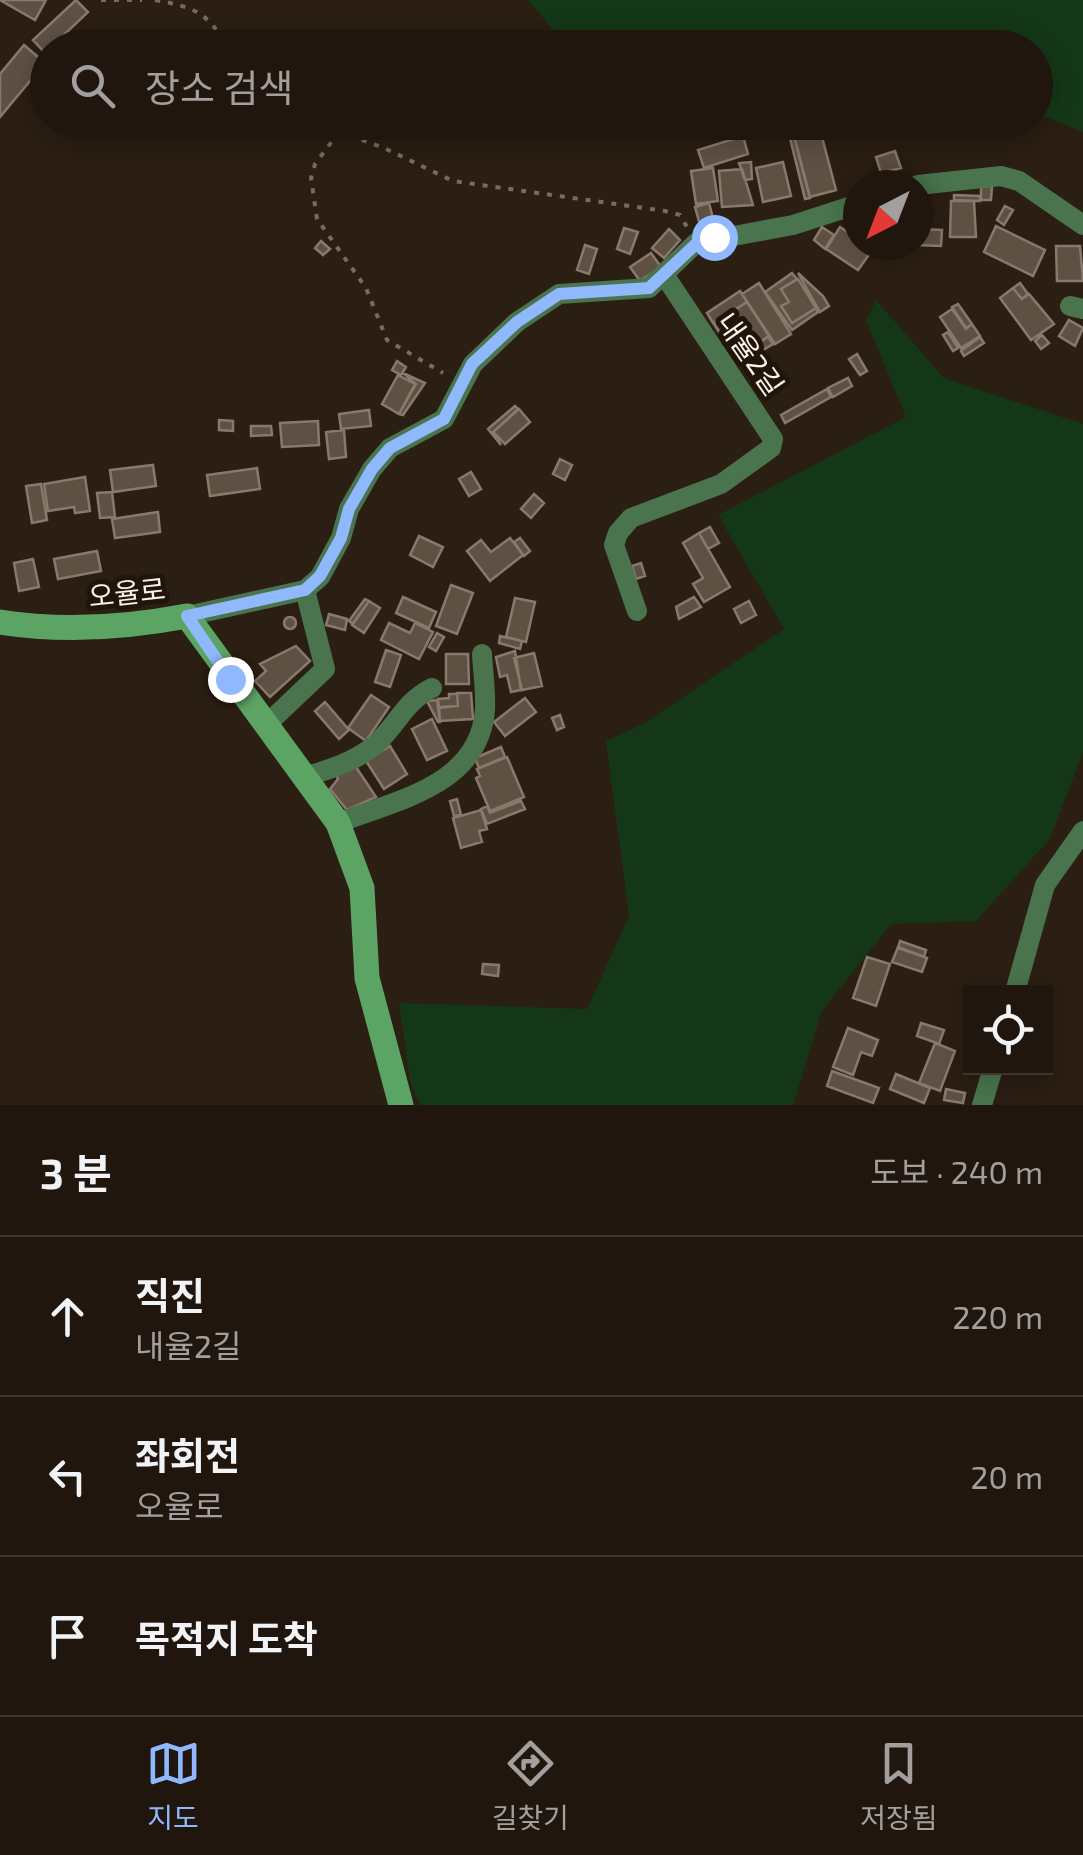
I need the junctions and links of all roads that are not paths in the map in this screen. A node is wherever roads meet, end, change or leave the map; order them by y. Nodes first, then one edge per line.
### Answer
1 (933, 183) edge
2 (843, 209) edge
3 (1083, 225) edge
4 (665, 276) junction
5 (305, 590) junction
6 (637, 610) dead end
7 (187, 616) junction
8 (0, 622) edge
9 (482, 654) dead end
10 (432, 688) dead end
11 (266, 725) junction
12 (304, 777) junction
13 (338, 823) junction
14 (1083, 831) edge
15 (1017, 985) edge
16 (991, 1075) edge
17 (401, 1105) edge
18 (982, 1105) edge

1 - 3 street
2 - 4 street
4 - 5 street
4 - 6 street, 내율2길
5 - 7 street
5 - 11 street
7 - 8 street, 오율로
7 - 11 street, 오율로
9 - 13 street
10 - 12 street
11 - 12 street, 오율로
12 - 13 street, 오율로
13 - 17 street, 오율로
14 - 15 street
16 - 18 street

